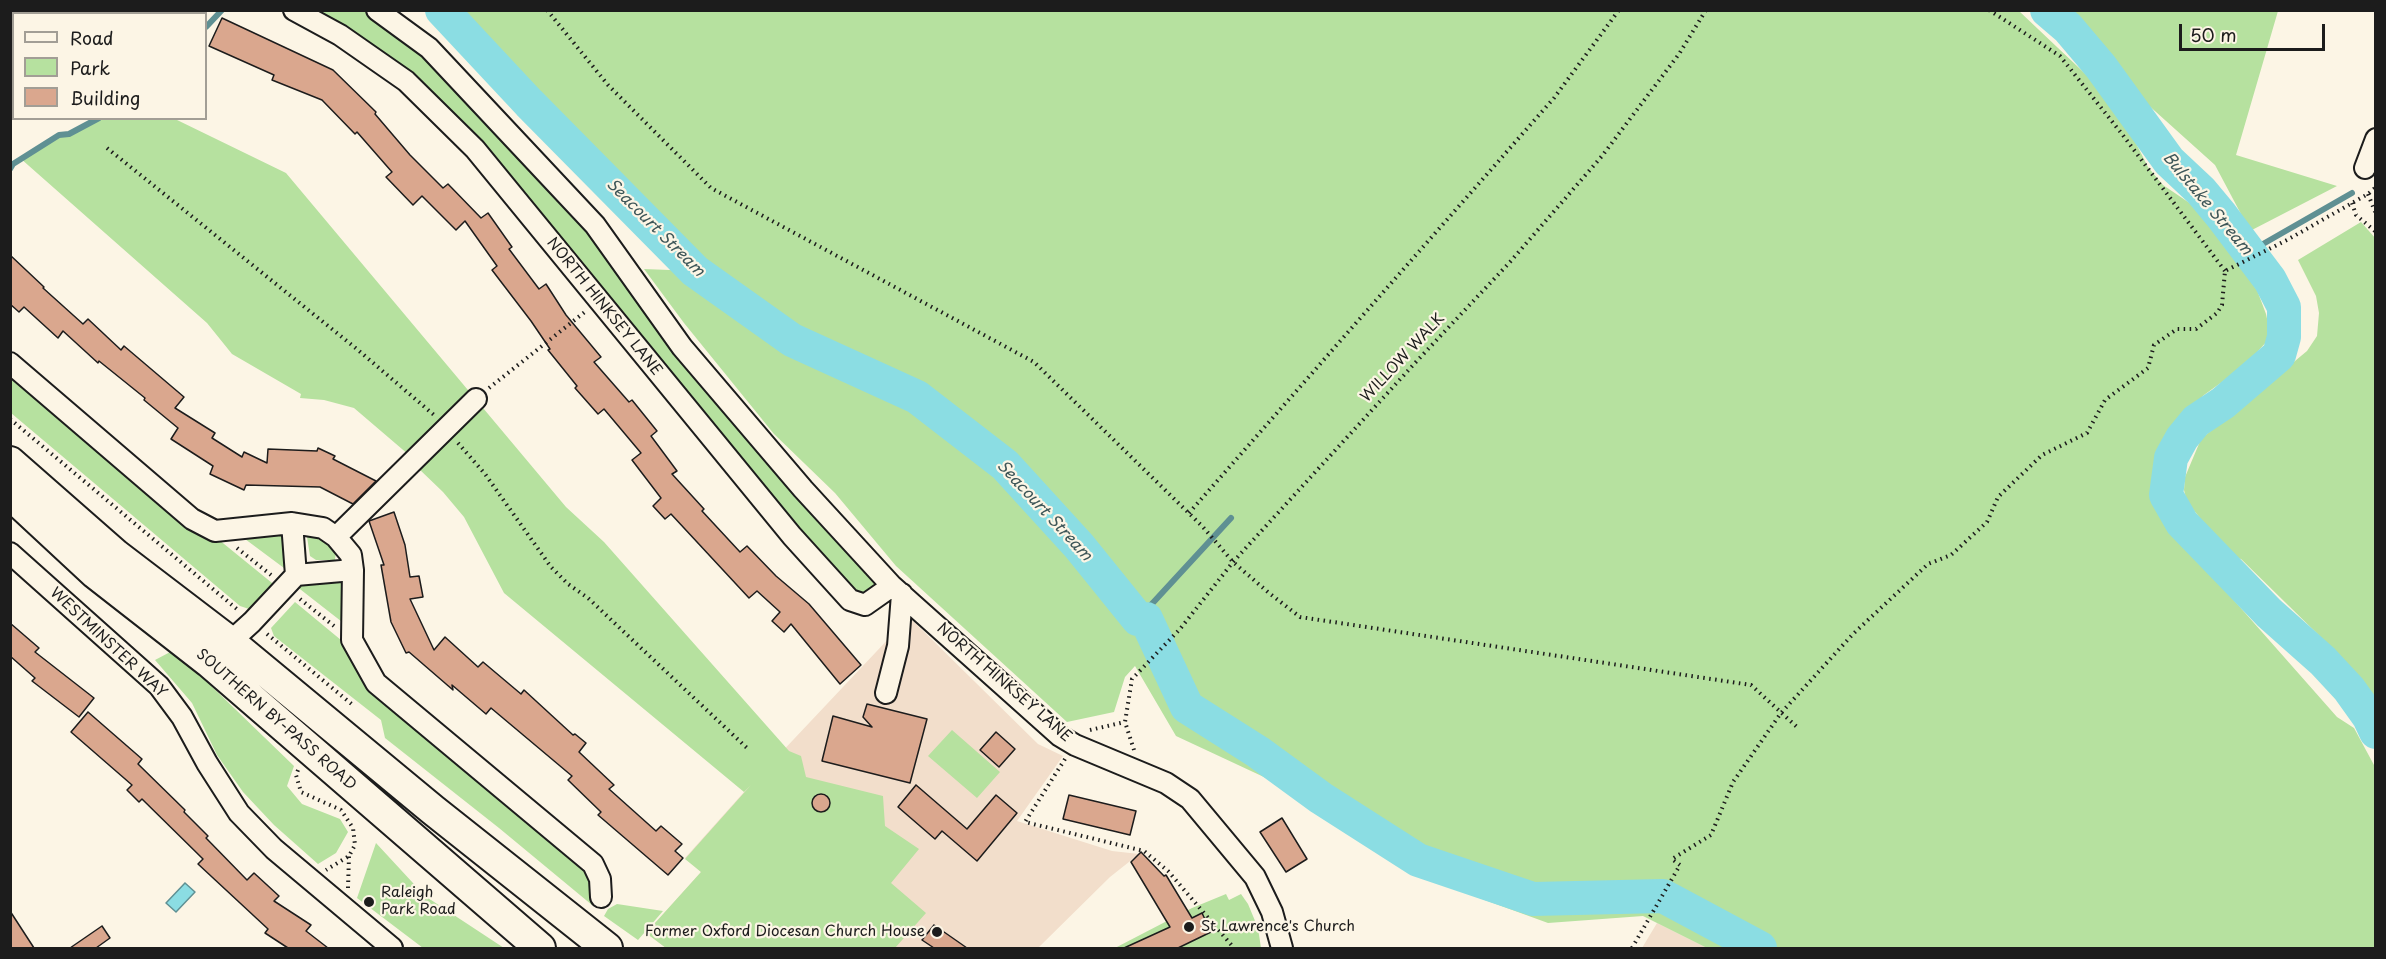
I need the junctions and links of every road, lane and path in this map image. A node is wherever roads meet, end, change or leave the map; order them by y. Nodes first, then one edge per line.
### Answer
1 (294, 10) edge
2 (377, 10) edge
3 (547, 10) edge
4 (1619, 10) edge
5 (1706, 10) edge
6 (1989, 10) edge
7 (2376, 139) edge
8 (2365, 168) dead end
9 (2376, 187) edge
10 (2368, 194) junction
11 (2352, 203) junction
12 (2376, 214) edge
13 (2376, 232) edge
14 (2225, 271) junction
15 (599, 301) junction
16 (10, 363) edge
17 (476, 399) joint
18 (10, 419) edge
19 (10, 462) edge
20 (10, 494) edge
21 (1189, 513) junction
22 (292, 524) junction
23 (336, 537) junction
24 (10, 553) edge
25 (1233, 562) junction
26 (353, 570) junction
27 (296, 575) junction
28 (897, 590) junction
29 (252, 622) junction
30 (230, 642) junction
31 (886, 693) dead end
32 (354, 706) dead end
33 (1781, 713) junction
34 (1125, 722) dead end
35 (1797, 728) dead end
36 (1075, 745) junction
37 (299, 766) dead end
38 (349, 856) dead end
39 (601, 897) dead end
40 (392, 948) edge
41 (540, 948) edge
42 (607, 948) edge
43 (1234, 948) edge
44 (1282, 948) edge
45 (1632, 948) edge

1 - 15 street, NORTH HINKSEY LANE
2 - 28 street, NORTH HINKSEY LANE
3 - 21 path
4 - 21 path
5 - 25 path, WILLOW WALK
6 - 14 path
7 - 8 street
9 - 10 path
10 - 11 path
10 - 12 path
11 - 13 path
11 - 14 path
14 - 33 path
15 - 17 path
15 - 28 street, NORTH HINKSEY LANE
16 - 22 street
17 - 23 street
18 - 29 path
19 - 30 highway, SOUTHERN BY-PASS ROAD
20 - 41 highway, SOUTHERN BY-PASS ROAD
21 - 25 path
22 - 23 street
22 - 27 street
23 - 26 street
24 - 40 street, WESTMINSTER WAY
25 - 33 path
25 - 34 path, WILLOW WALK
26 - 27 street
26 - 39 street
27 - 29 street, SOUTHERN BY-PASS ROAD
28 - 31 street
28 - 36 street, NORTH HINKSEY LANE
29 - 30 street, SOUTHERN BY-PASS ROAD
29 - 32 path
30 - 42 highway, SOUTHERN BY-PASS ROAD
33 - 35 path
33 - 45 path
36 - 43 path
36 - 44 street, NORTH HINKSEY LANE
37 - 38 path

